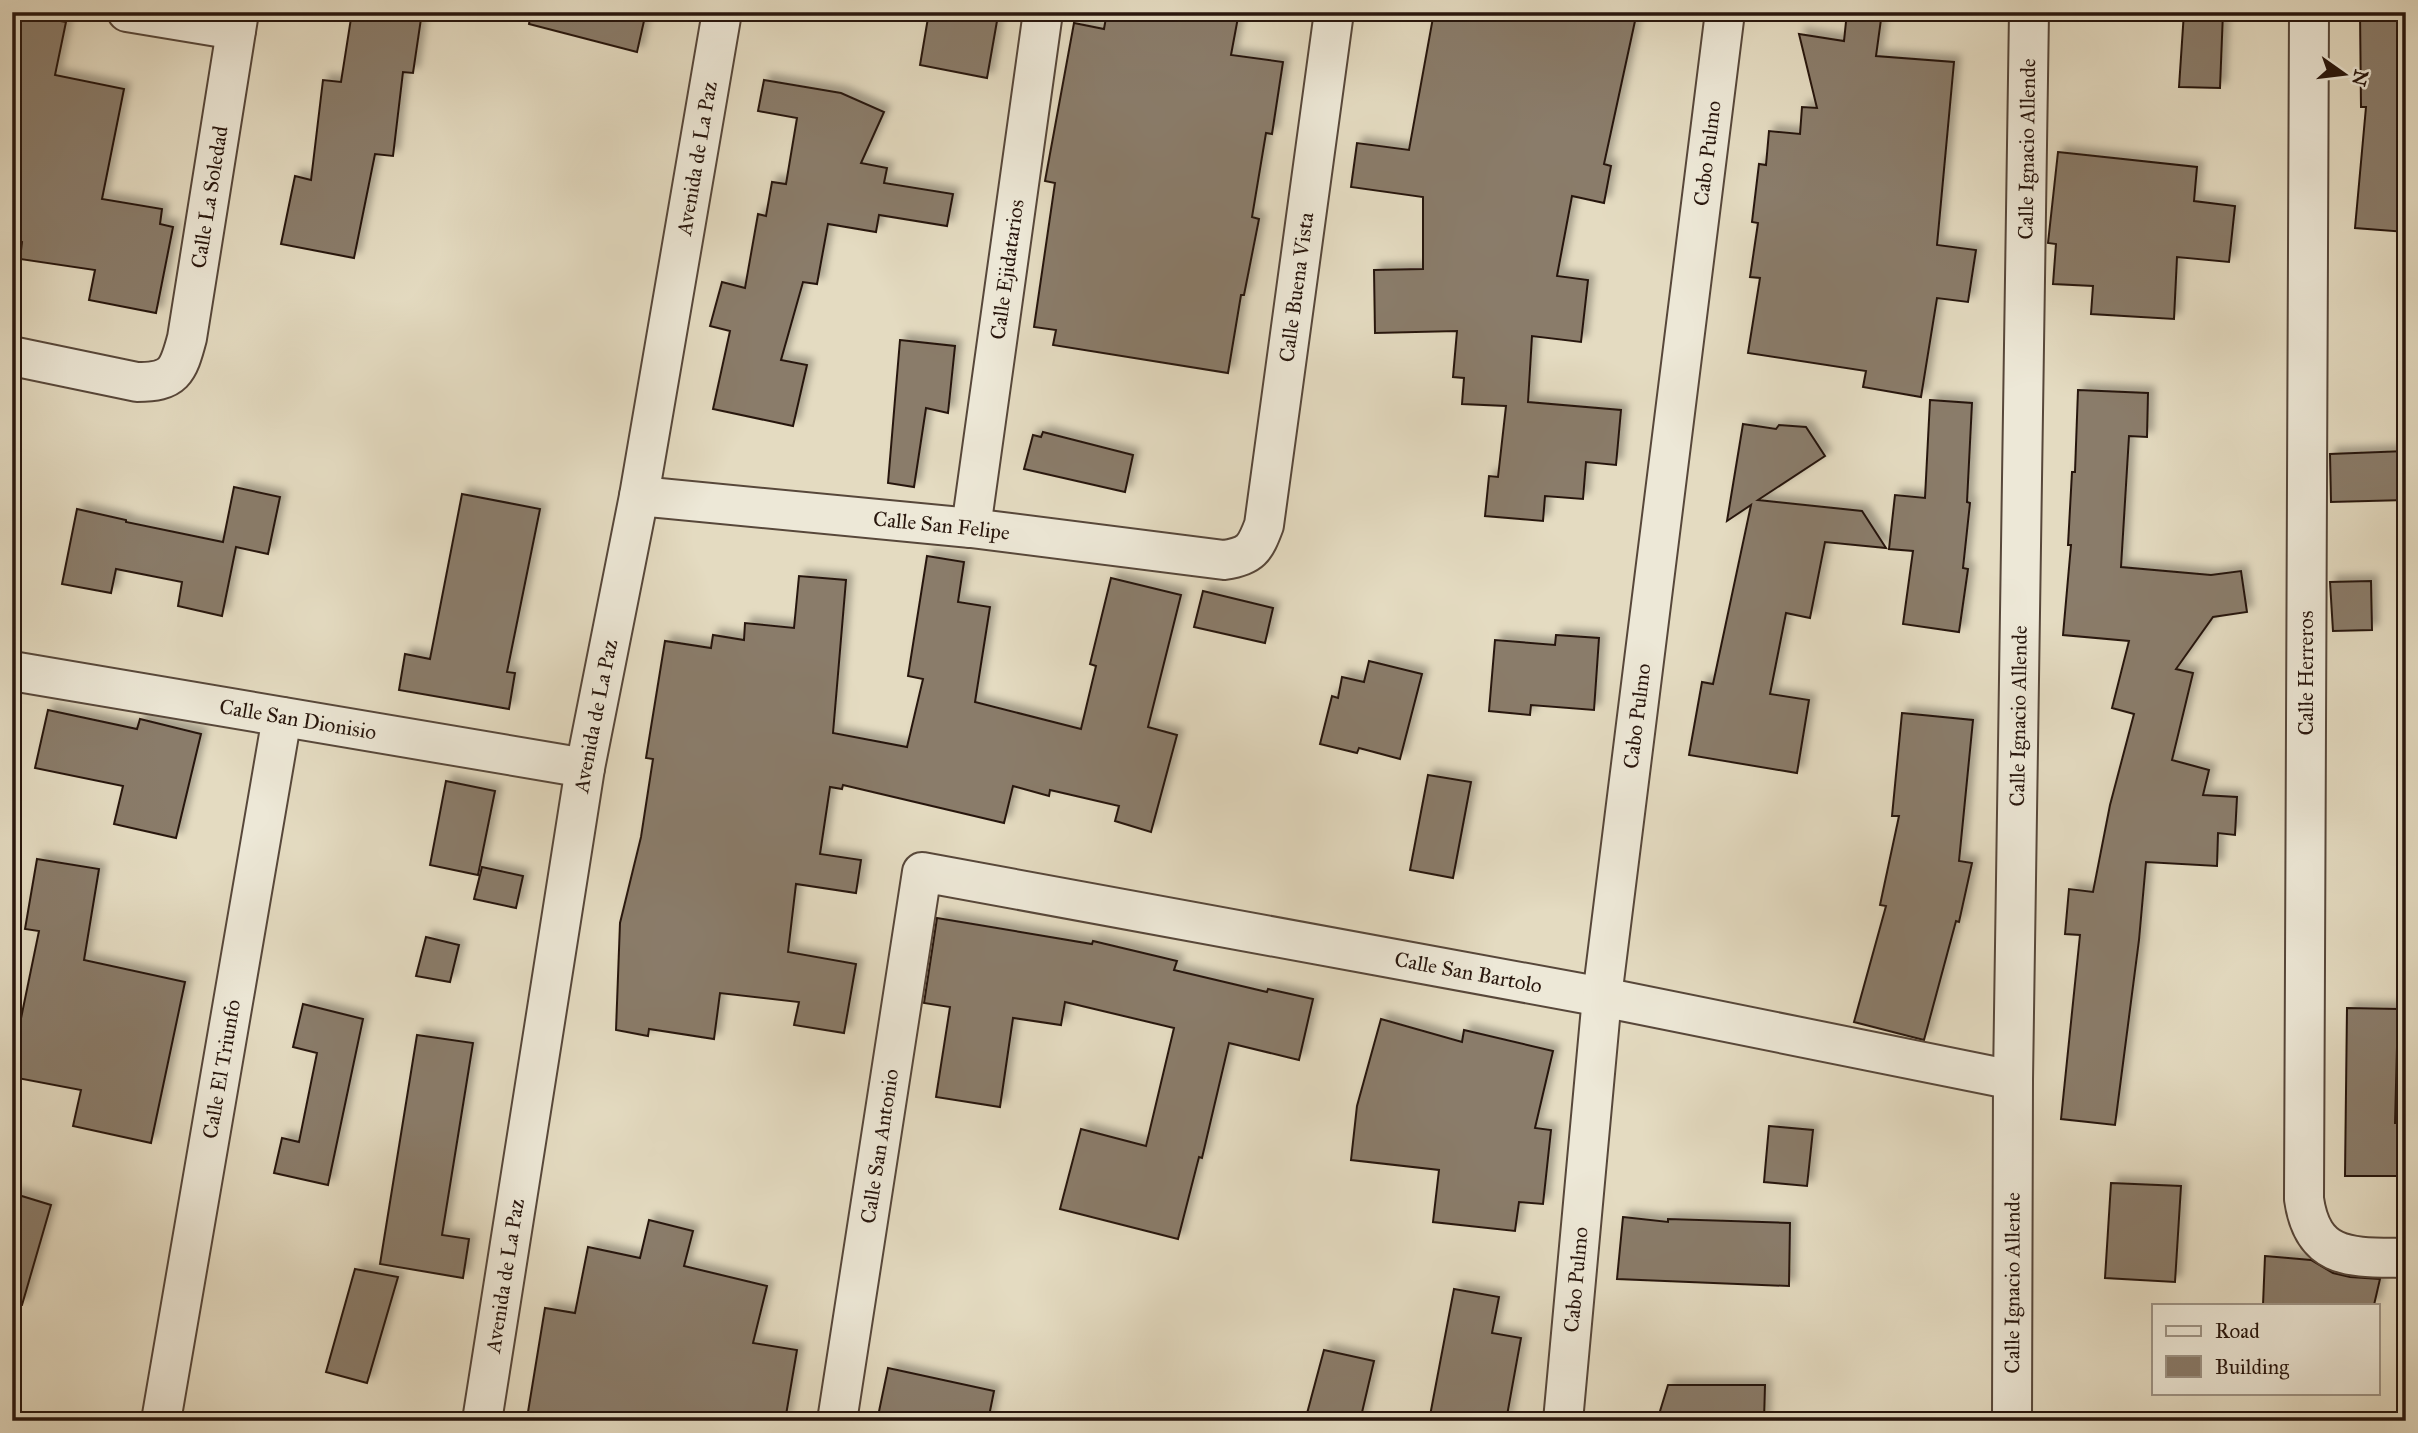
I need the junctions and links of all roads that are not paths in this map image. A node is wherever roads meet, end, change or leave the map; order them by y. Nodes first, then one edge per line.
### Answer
1 (127, 12) edge
2 (722, 12) edge
3 (1043, 12) edge
4 (1334, 12) edge
5 (1725, 12) edge
6 (2029, 12) edge
7 (2309, 12) edge
8 (237, 21) edge
9 (12, 356) edge
10 (639, 496) junction
11 (971, 528) junction
12 (1244, 557) joint
13 (12, 671) edge
14 (282, 717) junction
15 (586, 768) junction
16 (922, 872) joint
17 (1602, 997) junction
18 (2013, 1080) junction
19 (2406, 1258) edge
20 (161, 1421) edge
21 (482, 1421) edge
22 (837, 1421) edge
23 (1563, 1421) edge
24 (2012, 1421) edge

1 - 8 street
2 - 10 street, Avenida de La Paz
3 - 11 street, Calle Ejidatarios
4 - 12 street, Calle Buena Vista
5 - 17 street, Cabo Pulmo
6 - 18 street, Calle Ignacio Allende
7 - 19 street, Calle Herreros
8 - 9 street, Calle La Soledad
10 - 11 street, Calle San Felipe
10 - 15 street, Avenida de La Paz
11 - 12 street, Calle San Felipe
13 - 14 street, Calle San Dionisio
14 - 15 street, Calle San Dionisio
14 - 20 street, Calle El Triunfo
15 - 21 street, Avenida de La Paz
16 - 17 street, Calle San Bartolo
16 - 22 street, Calle San Antonio
17 - 18 street, Calle San Bartolo
17 - 23 street, Cabo Pulmo
18 - 24 street, Calle Ignacio Allende

